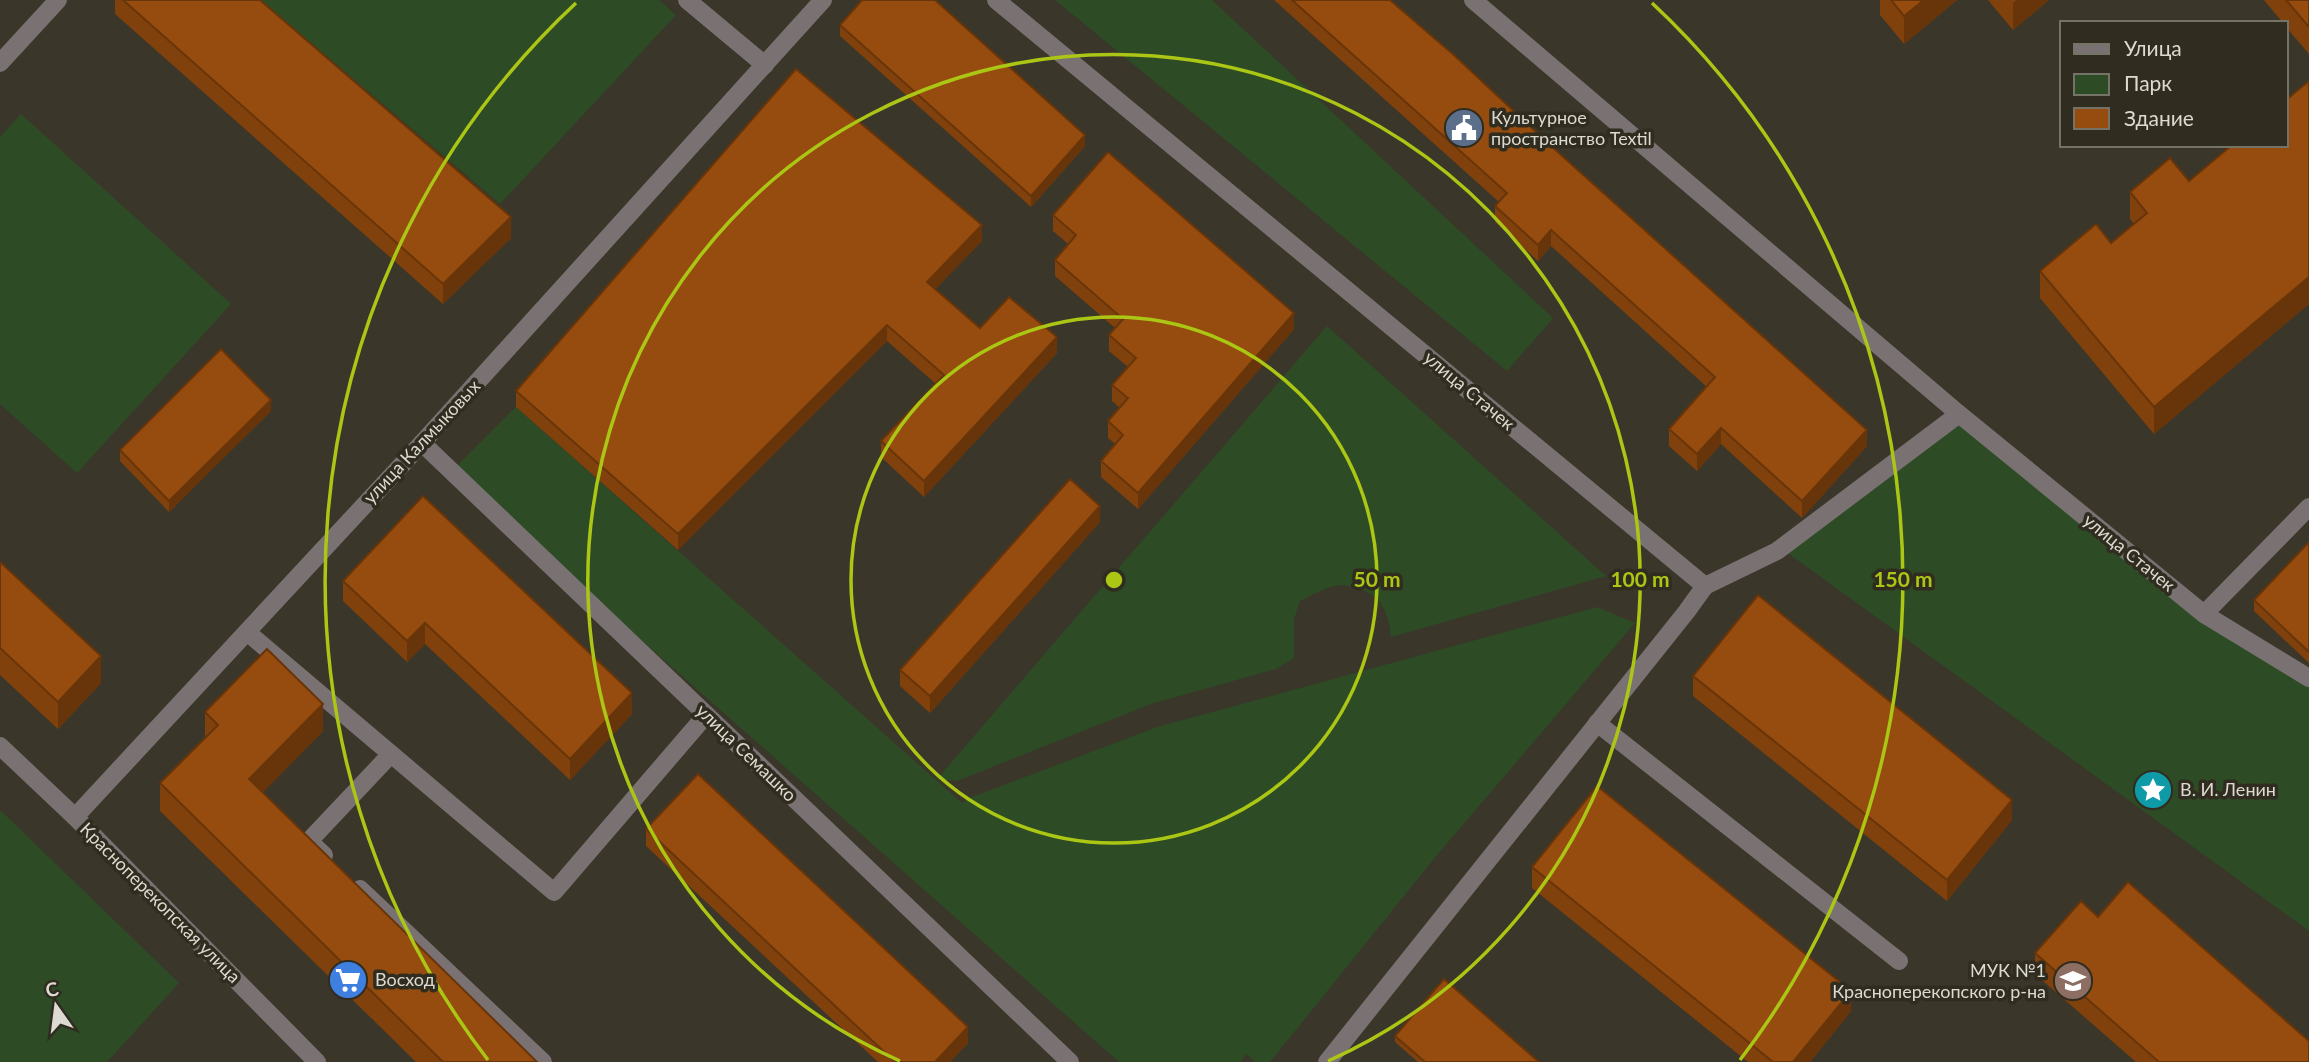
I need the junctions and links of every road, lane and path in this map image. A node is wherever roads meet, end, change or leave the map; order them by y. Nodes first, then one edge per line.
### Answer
1 (58, 0) edge
2 (687, 0) edge
3 (823, 0) edge
4 (996, 0) edge
5 (1473, 0) edge
6 (0, 63) edge
7 (765, 65) junction
8 (1959, 414) junction
9 (422, 443) junction
10 (2309, 507) edge
11 (1705, 586) junction
12 (2203, 614) junction
13 (247, 632) junction
14 (2309, 678) edge
15 (706, 715) junction
16 (1597, 723) junction
17 (0, 746) edge
18 (391, 754) junction
19 (75, 817) junction
20 (1899, 961) dead end
21 (317, 1062) edge
22 (543, 1062) edge
23 (1069, 1062) edge
24 (1326, 1062) edge

1 - 6 street
2 - 7 street
3 - 7 street, улица Калмыковых
4 - 11 street, улица Стачек
5 - 8 street, улица Стачек
7 - 9 street, улица Калмыковых
8 - 11 street
8 - 12 street, улица Стачек
9 - 13 street, улица Калмыковых
9 - 15 street, улица Семашко
10 - 12 street
11 - 16 street
12 - 14 street, улица Стачек
13 - 18 street
13 - 19 street, улица Калмыковых
15 - 18 street
15 - 23 street, улица Семашко
16 - 20 street
16 - 24 street
17 - 19 street, Красноперекопская улица
18 - 22 street
19 - 21 street, Красноперекопская улица

